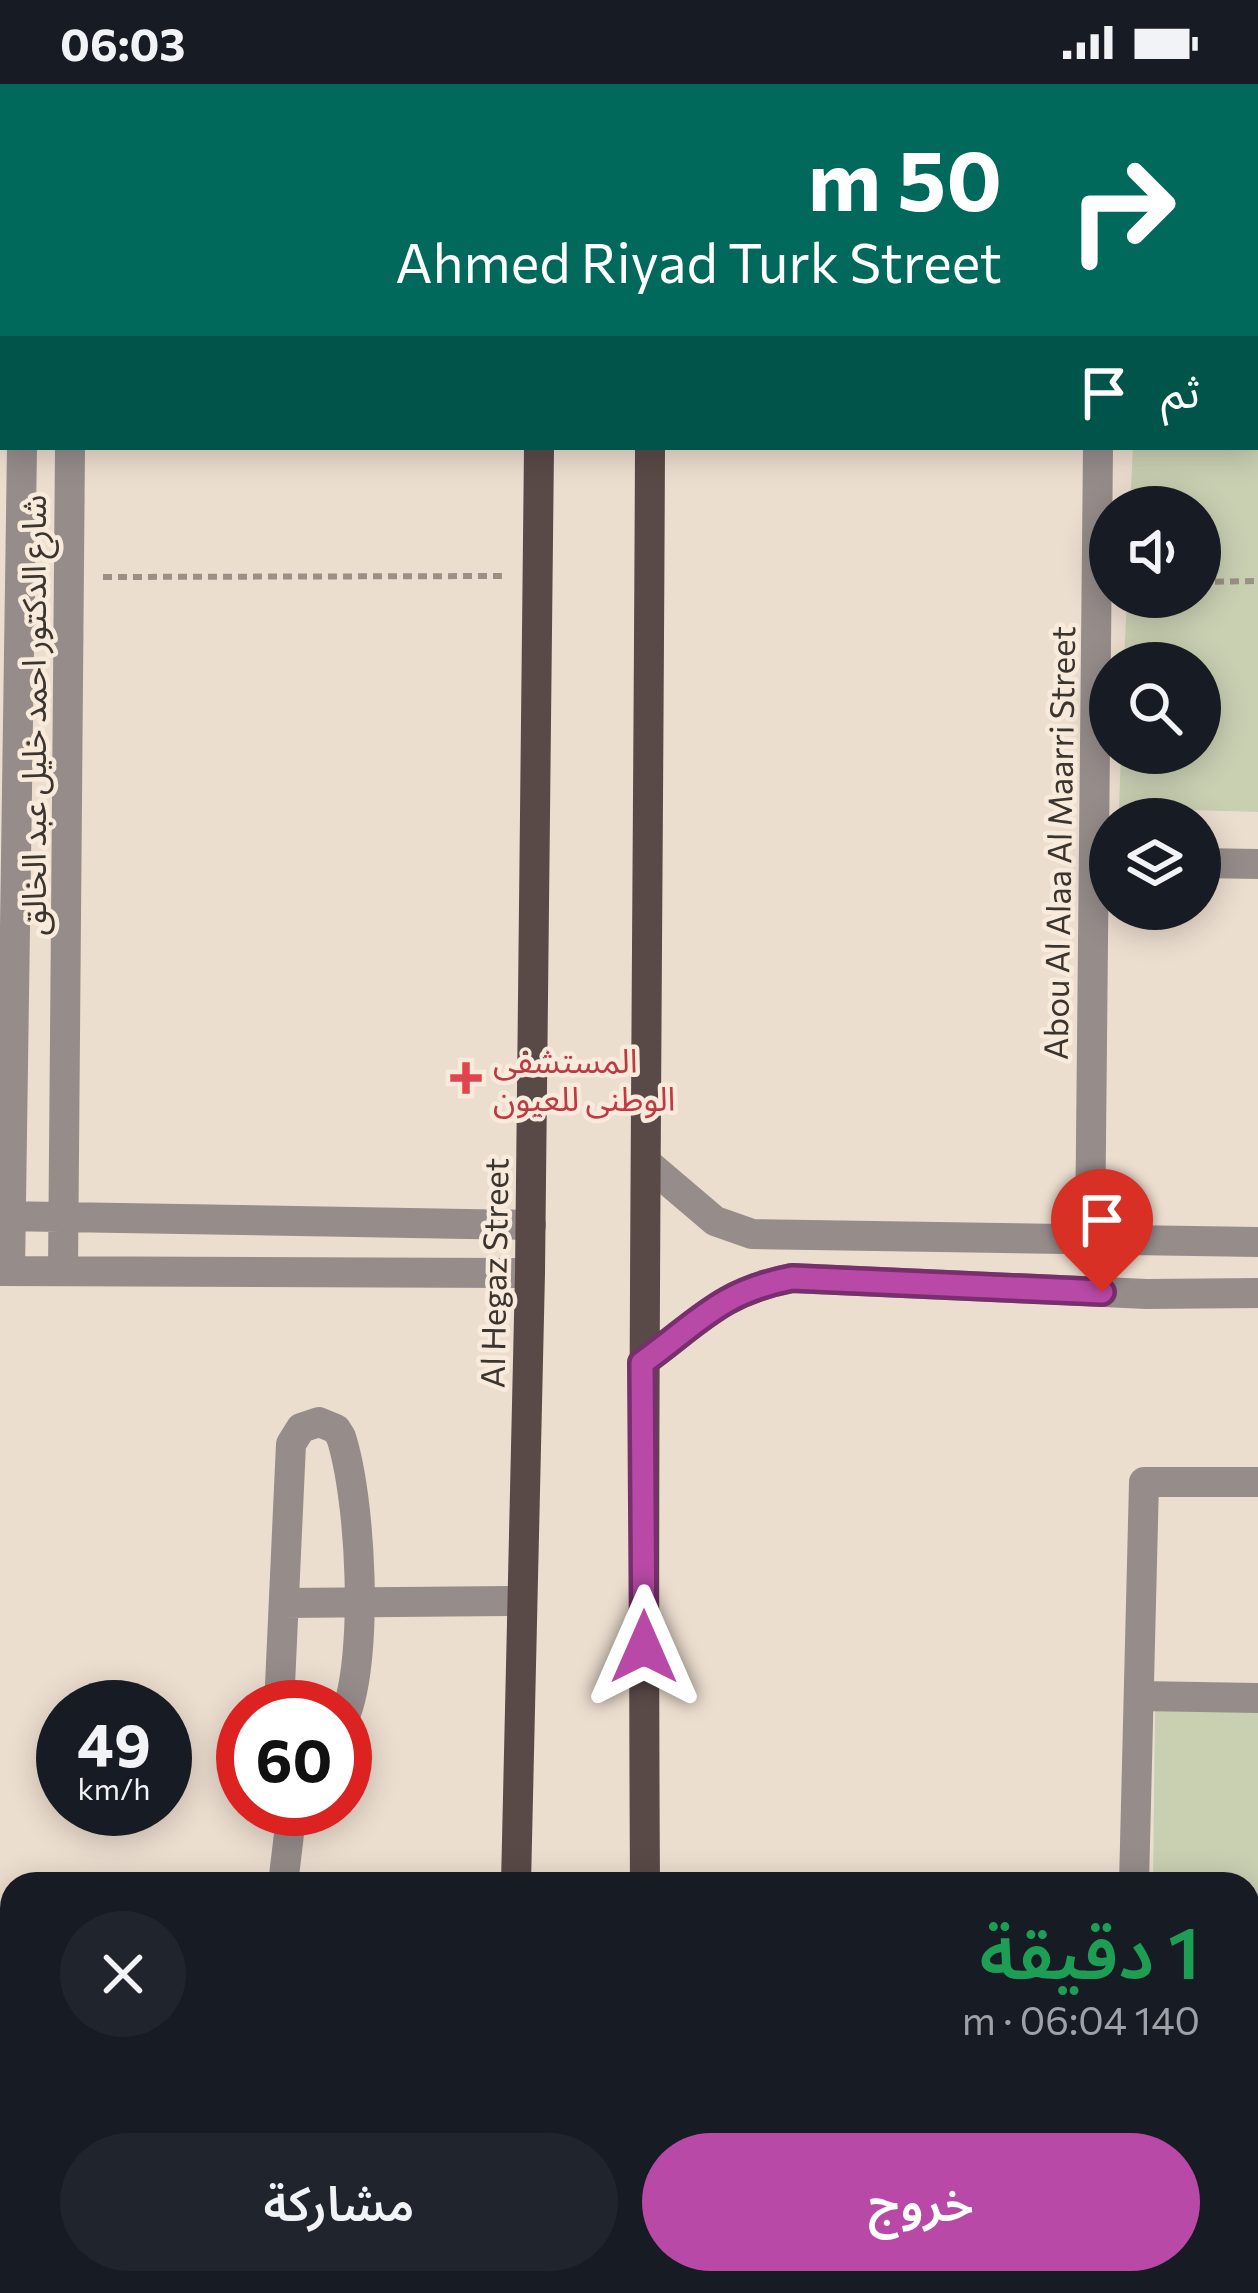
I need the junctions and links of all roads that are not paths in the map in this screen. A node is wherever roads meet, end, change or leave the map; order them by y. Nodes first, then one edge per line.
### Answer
1 (22, 450) edge
2 (70, 450) edge
3 (539, 450) edge
4 (650, 450) edge
5 (1098, 450) edge
6 (1101, 798) edge
7 (1221, 863) edge
8 (1258, 864) edge
9 (1100, 930) edge
10 (648, 1164) junction
11 (6, 1216) edge
12 (64, 1217) junction
13 (531, 1226) junction
14 (1090, 1240) junction
15 (1258, 1242) edge
16 (5, 1271) edge
17 (63, 1271) junction
18 (530, 1273) junction
19 (1258, 1293) edge
20 (642, 1363) junction
21 (1258, 1482) edge
22 (522, 1601) junction
23 (284, 1603) junction
24 (360, 1603) junction
25 (280, 1680) edge
26 (355, 1680) edge
27 (1139, 1696) junction
28 (1258, 1698) edge
29 (289, 1836) edge
30 (285, 1872) edge
31 (515, 1872) edge
32 (645, 1872) edge
33 (1134, 1872) edge

1 - 11 street, شارع الدكتور احمد خليل عبد الخالق
2 - 12 street, شارع الدكتور احمد خليل عبد الخالق
3 - 13 main road, Al Hegaz Street
4 - 10 main road
5 - 6 street, Abou Al Alaa Al Maarri Street
7 - 8 street
9 - 14 street, Abou Al Alaa Al Maarri Street
10 - 14 street
10 - 20 main road
11 - 12 street
11 - 16 street, شارع الدكتور احمد خليل عبد الخالق
12 - 13 street
12 - 17 street, شارع الدكتور احمد خليل عبد الخالق
13 - 18 main road, Al Hegaz Street
14 - 15 street
16 - 17 street
17 - 18 street
18 - 22 main road, Al Hegaz Street
19 - 20 street
20 - 32 main road
21 - 27 street
22 - 24 street
22 - 31 main road, Al Hegaz Street
23 - 24 street
23 - 24 street
23 - 25 street
24 - 26 street
27 - 28 street
27 - 33 street
29 - 30 street

